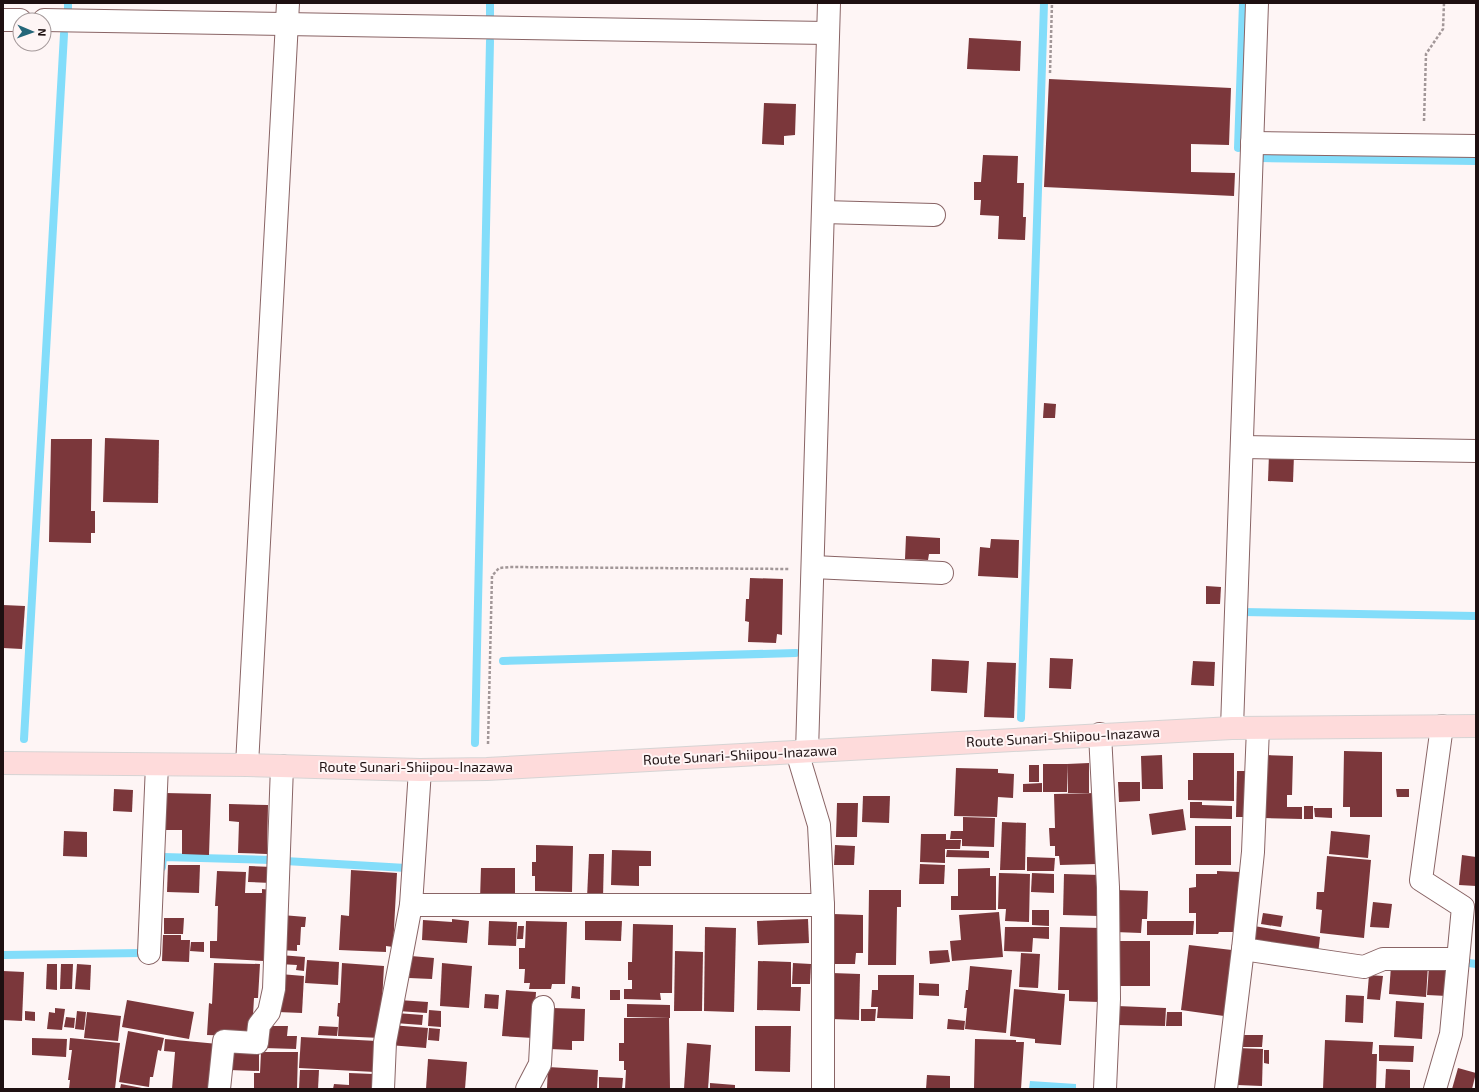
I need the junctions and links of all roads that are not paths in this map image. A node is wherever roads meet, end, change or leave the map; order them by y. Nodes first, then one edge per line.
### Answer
1 (829, 3) edge
2 (1257, 3) edge
3 (287, 14) edge
4 (52, 20) edge
5 (828, 33) junction
6 (1252, 143) junction
7 (1476, 146) edge
8 (823, 212) junction
9 (934, 215) dead end
10 (1242, 447) junction
11 (1476, 451) edge
12 (813, 568) junction
13 (942, 573) dead end
14 (1442, 726) junction
15 (1476, 726) edge
16 (1232, 728) junction
17 (1258, 728) junction
18 (1100, 734) junction
19 (802, 752) junction
20 (3, 763) edge
21 (157, 765) junction
22 (247, 765) junction
23 (282, 766) junction
24 (420, 770) junction
25 (411, 905) junction
26 (823, 905) junction
27 (1243, 949) junction
28 (150, 953) dead end
29 (1458, 959) junction
30 (543, 1007) dead end
31 (219, 1089) edge
32 (383, 1089) edge
33 (527, 1089) edge
34 (823, 1089) edge
35 (1105, 1089) edge
36 (1226, 1089) edge
37 (1435, 1089) edge

1 - 5 street
2 - 6 street
3 - 4 street
3 - 5 street
3 - 22 street
5 - 8 street
6 - 7 street
6 - 10 street
8 - 9 street
8 - 12 street
10 - 11 street
10 - 16 street
12 - 13 street
12 - 19 street
14 - 15 main road, Route Sunari-Shiipou-Inazawa
14 - 17 main road, Route Sunari-Shiipou-Inazawa
14 - 29 street
16 - 17 main road, Route Sunari-Shiipou-Inazawa
16 - 18 main road, Route Sunari-Shiipou-Inazawa
17 - 27 street
18 - 19 main road, Route Sunari-Shiipou-Inazawa
18 - 35 street
19 - 24 main road, Route Sunari-Shiipou-Inazawa
19 - 26 street
20 - 21 main road, Route Sunari-Shiipou-Inazawa
21 - 22 main road, Route Sunari-Shiipou-Inazawa
21 - 28 street
22 - 23 main road, Route Sunari-Shiipou-Inazawa
23 - 24 main road, Route Sunari-Shiipou-Inazawa
23 - 31 street
24 - 25 street
25 - 26 street
25 - 32 street
26 - 34 street
27 - 29 street
27 - 36 street
29 - 37 street
30 - 33 street

